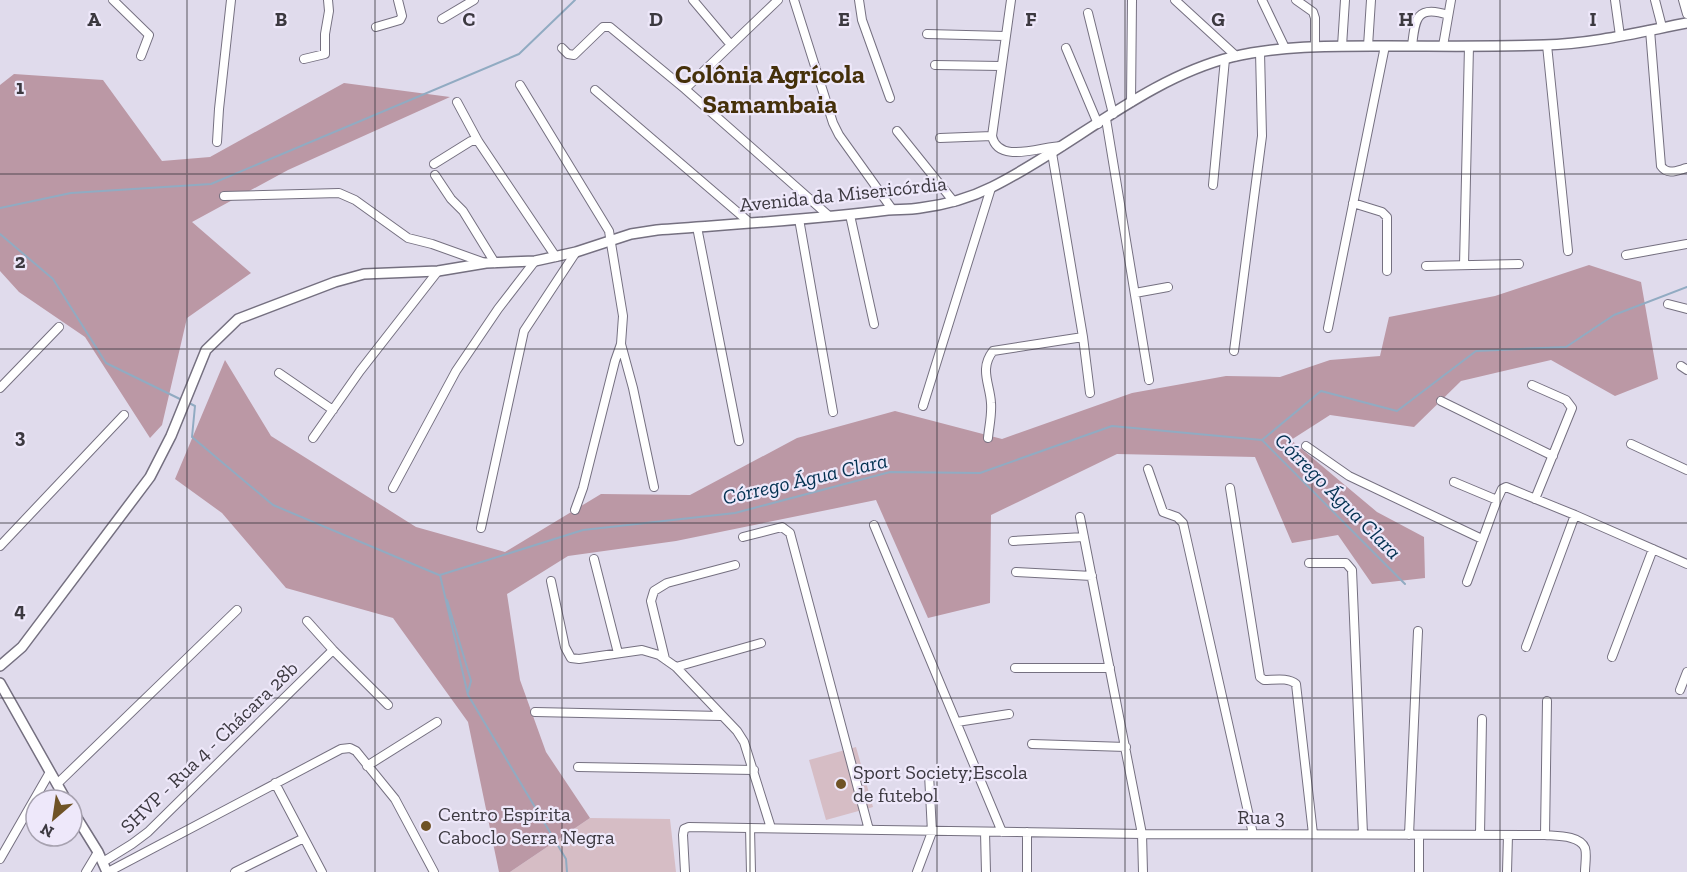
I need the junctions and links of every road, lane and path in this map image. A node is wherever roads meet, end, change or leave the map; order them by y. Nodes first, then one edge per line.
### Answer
1 (113, 0) edge
2 (231, 0) edge
3 (328, 0) edge
4 (398, 0) edge
5 (474, 0) edge
6 (693, 0) edge
7 (778, 0) edge
8 (794, 0) edge
9 (859, 0) edge
10 (1011, 0) edge
11 (1132, 0) edge
12 (1175, 0) edge
13 (1262, 0) edge
14 (1296, 0) edge
15 (1345, 0) edge
16 (1371, 0) edge
17 (1451, 0) edge
18 (1615, 0) edge
19 (1655, 0) edge
20 (1683, 0) edge
21 (1088, 13) dead end
22 (1687, 14) edge
23 (1448, 15) junction
24 (442, 19) dead end
25 (1687, 23) edge
26 (376, 27) dead end
27 (1662, 27) junction
28 (1650, 30) junction
29 (927, 34) dead end
30 (1005, 36) junction
31 (1620, 36) junction
32 (731, 45) junction
33 (1547, 45) junction
34 (1342, 46) junction
35 (1368, 46) junction
36 (1385, 46) junction
37 (1412, 46) junction
38 (1443, 46) junction
39 (1469, 46) junction
40 (1315, 47) junction
41 (562, 48) dead end
42 (1066, 48) dead end
43 (1286, 48) junction
44 (1260, 52) junction
45 (141, 56) dead end
46 (1236, 56) junction
47 (304, 59) dead end
48 (1225, 59) junction
49 (935, 65) dead end
50 (1001, 66) junction
51 (520, 85) dead end
52 (685, 89) junction
53 (595, 90) dead end
54 (890, 98) dead end
55 (457, 102) dead end
56 (1131, 102) junction
57 (1105, 119) junction
58 (897, 131) dead end
59 (992, 136) junction
60 (940, 138) dead end
61 (478, 141) junction
62 (217, 142) dead end
63 (1064, 146) junction
64 (1052, 153) junction
65 (434, 164) dead end
66 (1687, 168) edge
67 (435, 175) dead end
68 (1213, 185) dead end
69 (991, 188) junction
70 (224, 196) dead end
71 (954, 202) junction
72 (1353, 203) junction
73 (892, 209) junction
74 (849, 215) junction
75 (829, 216) junction
76 (799, 219) junction
77 (749, 222) junction
78 (697, 227) junction
79 (612, 240) junction
80 (1687, 244) edge
81 (1568, 251) dead end
82 (576, 252) junction
83 (1626, 255) dead end
84 (556, 257) junction
85 (535, 261) junction
86 (491, 263) junction
87 (1519, 264) dead end
88 (1426, 266) dead end
89 (1464, 266) junction
90 (438, 271) junction
91 (1387, 271) dead end
92 (1168, 287) dead end
93 (1135, 293) junction
94 (1668, 304) dead end
95 (1687, 309) edge
96 (874, 324) dead end
97 (59, 327) dead end
98 (1328, 328) dead end
99 (1083, 337) junction
100 (621, 344) junction
101 (1234, 351) dead end
102 (279, 373) dead end
103 (1149, 380) dead end
104 (1532, 385) dead end
105 (0, 388) edge
106 (1090, 393) dead end
107 (1441, 401) dead end
108 (923, 406) dead end
109 (333, 410) junction
110 (833, 412) dead end
111 (124, 415) dead end
112 (313, 438) dead end
113 (988, 438) dead end
114 (739, 441) dead end
115 (1631, 444) dead end
116 (1306, 446) dead end
117 (1553, 456) junction
118 (1148, 469) dead end
119 (1687, 470) edge
120 (1454, 482) dead end
121 (654, 487) dead end
122 (393, 488) dead end
123 (1230, 489) dead end
124 (1535, 499) junction
125 (1497, 500) junction
126 (575, 510) dead end
127 (1575, 515) junction
128 (1080, 517) dead end
129 (874, 525) dead end
130 (481, 528) dead end
131 (743, 537) dead end
132 (1084, 537) junction
133 (1482, 539) junction
134 (1013, 541) dead end
135 (0, 546) edge
136 (1653, 549) junction
137 (594, 559) dead end
138 (1309, 563) dead end
139 (1687, 564) edge
140 (735, 565) dead end
141 (1017, 572) dead end
142 (1092, 576) junction
143 (551, 581) dead end
144 (1467, 582) dead end
145 (237, 610) dead end
146 (307, 621) dead end
147 (1418, 631) dead end
148 (761, 643) dead end
149 (1526, 647) dead end
150 (333, 650) junction
151 (618, 653) junction
152 (1612, 657) dead end
153 (665, 659) junction
154 (0, 666) edge
155 (676, 667) junction
156 (1015, 668) dead end
157 (1110, 668) junction
158 (1687, 672) edge
159 (0, 683) edge
160 (1680, 690) dead end
161 (1547, 701) dead end
162 (388, 705) dead end
163 (535, 712) dead end
164 (1009, 714) dead end
165 (721, 716) junction
166 (1482, 720) dead end
167 (437, 722) dead end
168 (957, 722) junction
169 (1032, 744) dead end
170 (1126, 747) junction
171 (367, 766) junction
172 (578, 767) dead end
173 (754, 770) junction
174 (50, 772) junction
175 (928, 774) dead end
176 (275, 783) junction
177 (57, 784) junction
178 (59, 788) edge
179 (750, 828) junction
180 (771, 828) junction
181 (84, 829) edge
182 (869, 831) junction
183 (932, 832) junction
184 (985, 832) junction
185 (1002, 832) junction
186 (1027, 832) junction
187 (1142, 834) junction
188 (1253, 834) junction
189 (1313, 834) junction
190 (1364, 834) junction
191 (1409, 835) junction
192 (1419, 835) junction
193 (1480, 835) junction
194 (1508, 835) junction
195 (1545, 835) junction
196 (304, 838) junction
197 (98, 852) junction
198 (0, 859) edge
199 (103, 862) junction
200 (86, 872) edge
201 (108, 872) edge
202 (235, 872) edge
203 (322, 872) edge
204 (434, 872) edge
205 (686, 872) edge
206 (751, 872) edge
207 (916, 872) edge
208 (986, 872) edge
209 (1026, 872) edge
210 (1143, 872) edge
211 (1419, 872) edge
212 (1507, 872) edge
213 (1585, 872) edge

1 - 45 street
2 - 62 street
3 - 47 street
4 - 26 street
5 - 24 street
6 - 32 street
7 - 32 street
8 - 73 street
9 - 54 street
10 - 30 street
11 - 56 street
12 - 46 street
13 - 43 street
14 - 40 street
15 - 34 street
16 - 35 street
17 - 23 street
18 - 31 street
19 - 27 street
20 - 22 street
21 - 57 street
23 - 37 street
23 - 38 street
25 - 27 street, Avenida da Misericórdia
27 - 28 street, Avenida da Misericórdia
28 - 31 street, Avenida da Misericórdia
28 - 66 street
29 - 30 street
30 - 50 street
31 - 33 street, Avenida da Misericórdia
32 - 52 street
33 - 39 street, Avenida da Misericórdia
33 - 81 street
34 - 35 street, Avenida da Misericórdia
34 - 40 street, Avenida da Misericórdia
35 - 36 street, Avenida da Misericórdia
36 - 37 street, Avenida da Misericórdia
36 - 72 street
37 - 38 street, Avenida da Misericórdia
38 - 39 street, Avenida da Misericórdia
39 - 89 street
40 - 43 street, Avenida da Misericórdia
41 - 52 street
42 - 57 street
43 - 44 street, Avenida da Misericórdia
44 - 46 street, Avenida da Misericórdia
44 - 101 street
46 - 48 street, Avenida da Misericórdia
48 - 56 street, Avenida da Misericórdia
48 - 68 street
49 - 50 street
50 - 59 street
51 - 79 street
52 - 75 street
53 - 77 street
55 - 61 street
56 - 57 street, Avenida da Misericórdia
57 - 63 street, Avenida da Misericórdia
57 - 93 street
58 - 71 street
59 - 60 street
59 - 63 street
61 - 65 street
61 - 84 street
63 - 64 street, Avenida da Misericórdia
64 - 69 street, Avenida da Misericórdia
64 - 99 street
67 - 86 street
69 - 71 street, Avenida da Misericórdia
69 - 108 street
70 - 86 street
71 - 73 street, Avenida da Misericórdia
72 - 91 street
72 - 98 street
73 - 74 street, Avenida da Misericórdia
74 - 75 street, Avenida da Misericórdia
74 - 96 street
75 - 76 street, Avenida da Misericórdia
76 - 77 street, Avenida da Misericórdia
76 - 110 street
77 - 78 street, Avenida da Misericórdia
78 - 79 street, Avenida da Misericórdia
78 - 114 street
79 - 82 street, Avenida da Misericórdia
79 - 100 street
80 - 83 street
82 - 84 street, Avenida da Misericórdia
82 - 130 street
84 - 85 street, Avenida da Misericórdia
85 - 86 street, Avenida da Misericórdia
85 - 122 street
86 - 90 street, Avenida da Misericórdia
87 - 89 street
88 - 89 street
90 - 109 street
90 - 154 street, Avenida da Misericórdia
92 - 93 street
93 - 103 street
94 - 95 street
97 - 105 street
99 - 106 street
99 - 113 street
100 - 121 street
100 - 126 street
102 - 109 street
104 - 117 street
107 - 117 street
109 - 112 street
111 - 135 street
115 - 119 street
116 - 133 street
117 - 124 street
118 - 188 street
120 - 125 street
123 - 189 street
124 - 125 street
124 - 127 street
125 - 133 street
127 - 136 street
127 - 149 street
128 - 132 street
129 - 168 street
131 - 182 street
132 - 134 street
132 - 142 street
133 - 144 street
136 - 139 street
136 - 152 street
137 - 151 street
138 - 190 street
140 - 153 street
141 - 142 street
142 - 157 street
143 - 151 street
145 - 177 street
146 - 150 street
147 - 191 street
148 - 155 street
150 - 162 street
150 - 199 street, SHVP - Rua 4 - Chácara 28b
151 - 153 street
153 - 155 street
155 - 165 street
156 - 157 street
157 - 170 street
158 - 160 street
159 - 174 street
161 - 195 street
163 - 165 street
164 - 168 street
165 - 173 street
166 - 193 street
167 - 171 street
168 - 185 street
169 - 170 street
170 - 187 street
171 - 176 street
171 - 204 street
172 - 173 street
173 - 180 street
174 - 177 street
174 - 198 street
175 - 183 street
176 - 196 street
176 - 201 street
177 - 178 street
179 - 180 street, Rua 3
179 - 205 street, Rua 3
179 - 206 street
180 - 182 street, Rua 3
181 - 197 street
182 - 183 street, Rua 3
183 - 184 street, Rua 3
183 - 207 street
184 - 185 street, Rua 3
184 - 208 street
185 - 186 street, Rua 3
186 - 187 street, Rua 3
186 - 209 street
187 - 188 street, Rua 3
187 - 210 street
188 - 189 street, Rua 3
189 - 190 street, Rua 3
190 - 191 street, Rua 3
191 - 192 street, Rua 3
192 - 193 street, Rua 3
192 - 211 street
193 - 194 street, Rua 3
194 - 195 street, Rua 3
194 - 212 street
195 - 213 street, Rua 3
196 - 202 street
196 - 203 street
197 - 199 street
197 - 200 street
199 - 201 street

